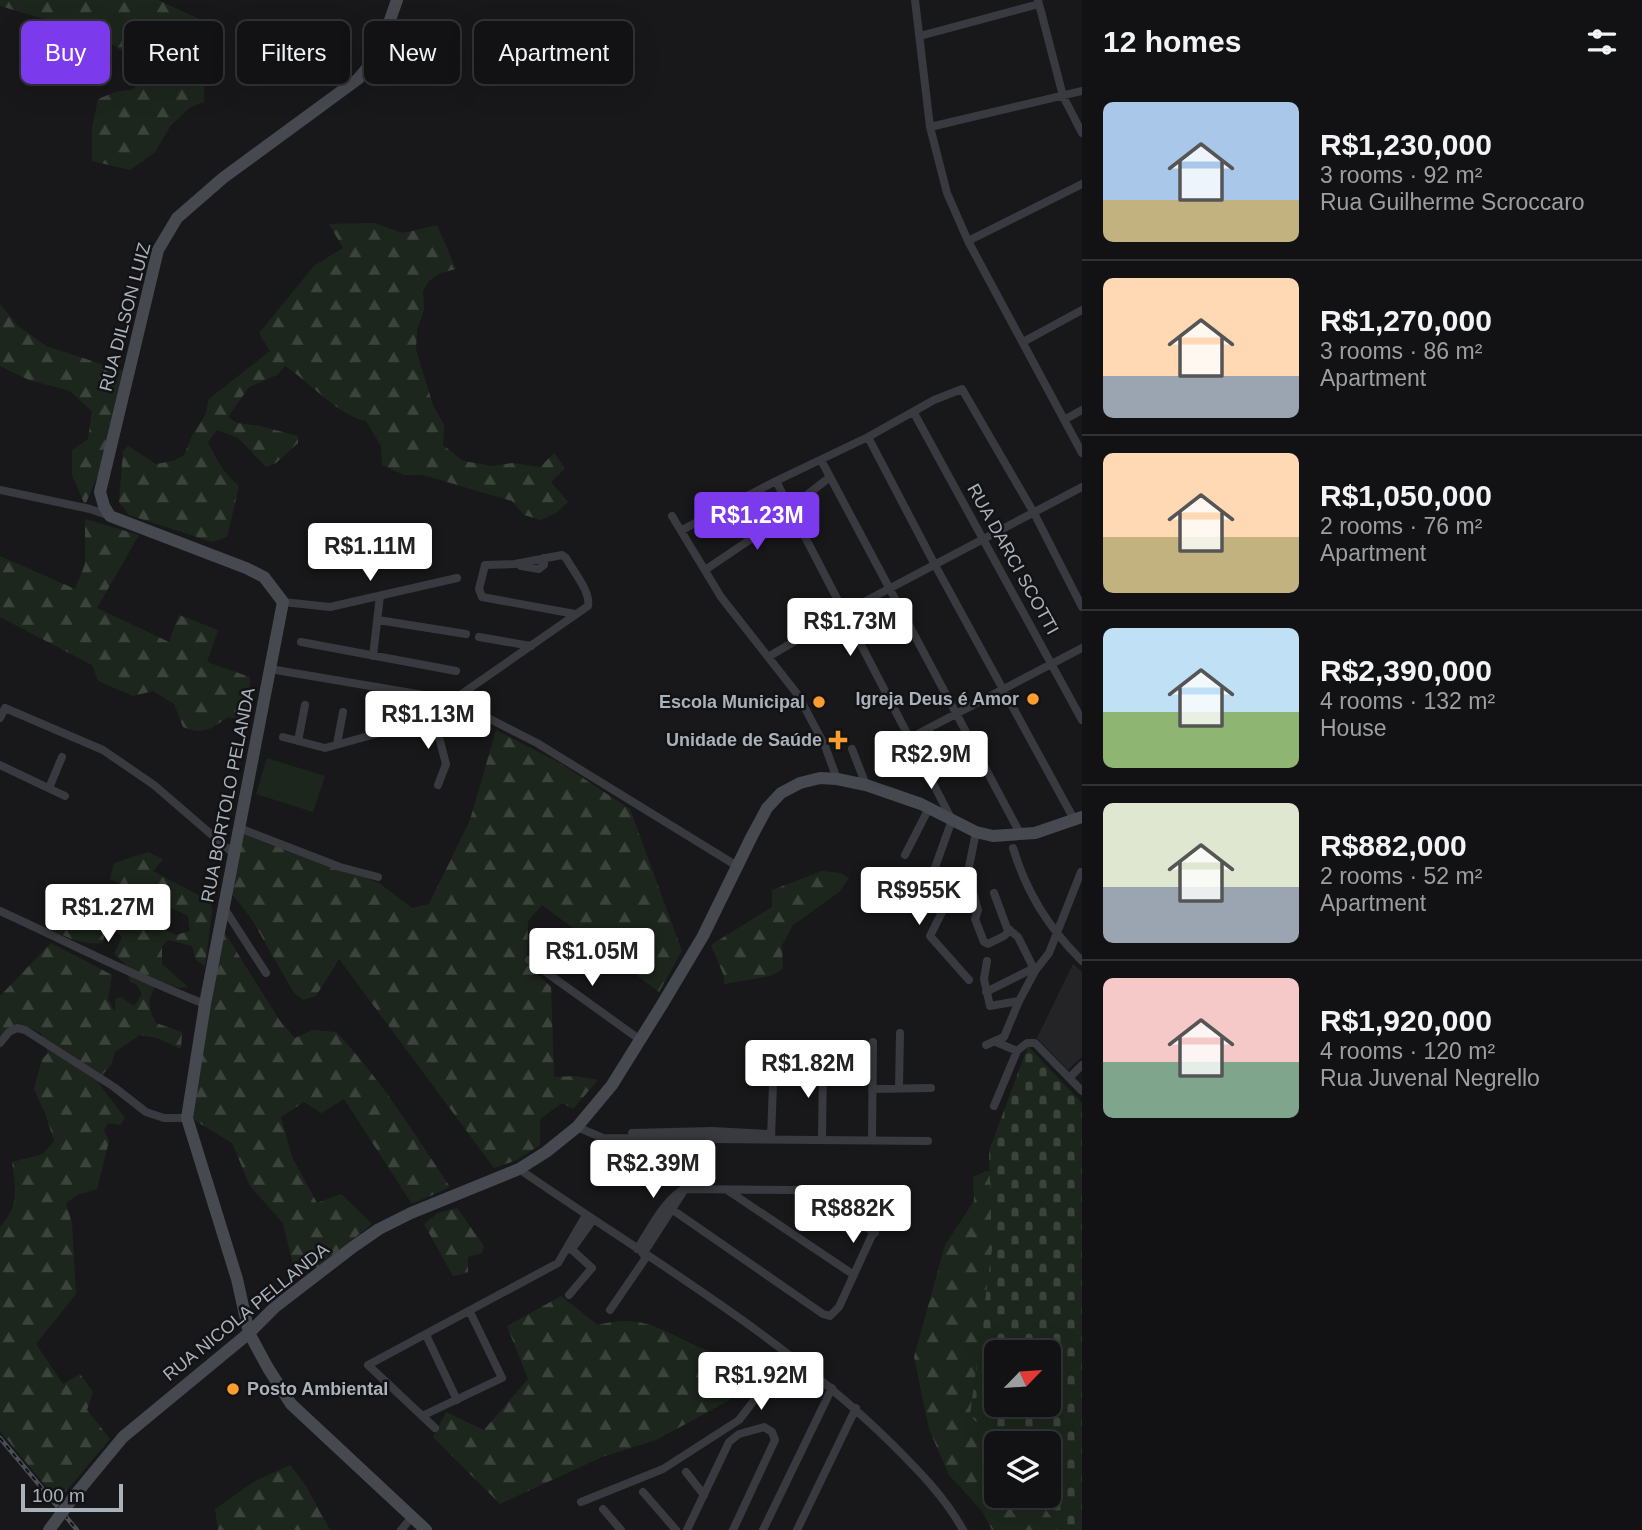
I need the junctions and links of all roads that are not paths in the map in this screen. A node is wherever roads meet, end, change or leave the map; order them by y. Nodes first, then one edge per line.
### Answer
1 (397, 0) edge
2 (915, 0) edge
3 (1039, 2) edge
4 (920, 36) junction
5 (1082, 91) edge
6 (1063, 96) junction
7 (930, 127) junction
8 (1082, 133) edge
9 (1082, 184) edge
10 (968, 241) junction
11 (1082, 310) edge
12 (1023, 342) junction
13 (1082, 410) edge
14 (914, 413) junction
15 (1064, 420) junction
16 (868, 438) junction
17 (1082, 453) edge
18 (821, 460) junction
19 (830, 477) junction
20 (776, 481) junction
21 (1082, 487) edge
22 (0, 490) edge
23 (100, 492) junction
24 (789, 507) junction
25 (90, 509) junction
26 (1034, 513) junction
27 (110, 516) junction
28 (672, 516) dead end
29 (682, 530) junction
30 (984, 539) junction
31 (935, 565) junction
32 (705, 570) junction
33 (457, 578) dead end
34 (890, 588) junction
35 (380, 596) junction
36 (283, 601) junction
37 (1082, 607) edge
38 (843, 613) junction
39 (575, 614) junction
40 (378, 620) junction
41 (466, 634) dead end
42 (479, 637) dead end
43 (301, 642) dead end
44 (531, 646) junction
45 (1082, 648) edge
46 (373, 656) junction
47 (768, 657) junction
48 (1052, 663) junction
49 (270, 669) junction
50 (456, 671) dead end
51 (1003, 689) junction
52 (435, 697) junction
53 (453, 700) junction
54 (305, 705) dead end
55 (343, 712) dead end
56 (957, 713) junction
57 (0, 718) edge
58 (434, 719) junction
59 (1082, 720) edge
60 (283, 737) dead end
61 (910, 738) junction
62 (298, 741) junction
63 (337, 744) junction
64 (852, 749) dead end
65 (62, 757) dead end
66 (0, 765) edge
67 (837, 779) junction
68 (438, 785) dead end
69 (866, 785) junction
70 (49, 788) junction
71 (65, 796) dead end
72 (929, 808) junction
73 (1079, 819) edge
74 (952, 820) junction
75 (239, 828) junction
76 (976, 832) junction
77 (1021, 835) junction
78 (1013, 848) dead end
79 (234, 854) junction
80 (905, 855) dead end
81 (737, 866) junction
82 (933, 873) dead end
83 (1080, 873) edge
84 (377, 877) dead end
85 (970, 883) junction
86 (994, 893) dead end
87 (223, 908) junction
88 (0, 911) edge
89 (1010, 930) junction
90 (1056, 935) junction
91 (530, 960) dead end
92 (987, 961) dead end
93 (1082, 961) edge
94 (1035, 970) junction
95 (266, 973) dead end
96 (969, 979) dead end
97 (986, 992) junction
98 (1019, 1001) junction
99 (205, 1004) junction
100 (900, 1033) dead end
101 (639, 1039) junction
102 (873, 1042) dead end
103 (996, 1042) junction
104 (0, 1043) edge
105 (986, 1045) dead end
106 (1017, 1051) junction
107 (774, 1056) dead end
108 (823, 1062) dead end
109 (1082, 1065) edge
110 (1069, 1078) junction
111 (872, 1088) junction
112 (899, 1088) junction
113 (931, 1088) dead end
114 (1082, 1091) edge
115 (994, 1106) dead end
116 (187, 1118) junction
117 (577, 1127) junction
118 (771, 1136) junction
119 (822, 1139) junction
120 (872, 1140) junction
121 (928, 1141) dead end
122 (519, 1169) junction
123 (727, 1190) junction
124 (812, 1190) junction
125 (669, 1208) junction
126 (590, 1218) junction
127 (875, 1233) junction
128 (569, 1248) junction
129 (642, 1253) junction
130 (854, 1275) junction
131 (569, 1295) dead end
132 (610, 1310) dead end
133 (471, 1312) junction
134 (249, 1333) junction
135 (426, 1335) junction
136 (789, 1355) junction
137 (832, 1388) junction
138 (457, 1400) junction
139 (856, 1408) junction
140 (422, 1416) junction
141 (435, 1428) dead end
142 (686, 1472) dead end
143 (643, 1492) dead end
144 (704, 1495) junction
145 (581, 1503) dead end
146 (603, 1509) dead end
147 (412, 1517) junction
148 (49, 1530) edge
149 (401, 1530) edge
150 (426, 1530) edge
151 (621, 1530) edge
152 (676, 1530) edge
153 (687, 1530) edge
154 (733, 1530) edge
155 (763, 1530) edge
156 (797, 1530) edge
157 (963, 1530) edge

1 - 23 street, RUA DILSON LUIZ
2 - 4 street
3 - 4 street
3 - 6 street
4 - 7 street
5 - 6 street
6 - 7 street
6 - 8 street
7 - 10 street
9 - 10 street
10 - 12 street
11 - 12 street
12 - 15 street
13 - 15 street
14 - 16 street
14 - 26 street
14 - 30 street, RUA DARCI SCOTTI
15 - 17 street
16 - 18 street
16 - 31 street
18 - 19 street
18 - 20 street
19 - 24 street
19 - 34 street
20 - 24 street
20 - 29 street
21 - 26 street
22 - 25 street
23 - 25 street
23 - 27 street
24 - 32 street
24 - 38 street
25 - 27 street
26 - 30 street
26 - 37 street
27 - 36 street
28 - 29 street
29 - 32 street
30 - 31 street
30 - 48 street, RUA DARCI SCOTTI
31 - 34 street
31 - 51 street
32 - 47 street
33 - 35 street
34 - 38 street
34 - 56 street
35 - 36 street
35 - 40 street
36 - 49 street, RUA BORTOLO PELANDA
38 - 47 street
38 - 61 street
39 - 39 street
39 - 44 street
40 - 41 street
40 - 46 street
42 - 44 street
43 - 46 street
44 - 53 street
45 - 48 street
46 - 50 street
47 - 67 street
48 - 51 street
48 - 59 street, RUA DARCI SCOTTI
49 - 52 street
49 - 75 street, RUA BORTOLO PELANDA
51 - 56 street
51 - 73 street
52 - 53 street
52 - 58 street
53 - 81 street
54 - 62 street
55 - 63 street
56 - 61 street
56 - 77 street
57 - 79 street
58 - 63 street
58 - 68 street
60 - 62 street
61 - 74 street
62 - 63 street
64 - 69 street
65 - 70 street
66 - 70 street
67 - 69 street, RUA NICOLA PELLANDA
67 - 81 street, RUA NICOLA PELLANDA
69 - 72 street, RUA NICOLA PELLANDA
70 - 71 street
72 - 74 street, RUA NICOLA PELLANDA
72 - 80 street
73 - 77 street, RUA NICOLA PELLANDA
74 - 76 street, RUA NICOLA PELLANDA
74 - 82 street
75 - 79 street, RUA BORTOLO PELANDA
75 - 84 street
76 - 77 street, RUA NICOLA PELLANDA
76 - 85 street
78 - 90 street
79 - 87 street, RUA BORTOLO PELANDA
81 - 101 street, RUA NICOLA PELLANDA
83 - 90 street
85 - 89 street
85 - 96 street
86 - 89 street
87 - 95 street
87 - 99 street, RUA BORTOLO PELANDA
88 - 99 street
89 - 94 street
90 - 93 street
90 - 94 street
91 - 101 street
92 - 97 street
94 - 97 street
94 - 98 street
97 - 98 street
98 - 103 street
99 - 116 street, RUA BORTOLO PELANDA
100 - 112 street
101 - 117 street, RUA NICOLA PELLANDA
102 - 111 street
103 - 105 street
103 - 106 street
104 - 116 street
106 - 110 street
106 - 115 street
107 - 118 street
108 - 119 street
109 - 110 street
110 - 114 street
111 - 112 street
111 - 120 street
112 - 113 street
116 - 134 street, RUA BORTOLO PELANDA
117 - 118 street
117 - 122 street, RUA NICOLA PELLANDA
118 - 119 street
119 - 120 street
120 - 121 street
122 - 126 street
122 - 134 street, RUA NICOLA PELLANDA
123 - 124 street
123 - 125 street
123 - 130 street
124 - 127 street
124 - 127 street
125 - 129 street
125 - 130 street
126 - 128 street
126 - 129 street
127 - 130 street
128 - 131 street
128 - 133 street
129 - 132 street
129 - 136 street
133 - 135 street
133 - 138 street
134 - 147 street, RUA BORTOLO PELANDA
134 - 148 street, RUA NICOLA PELLANDA, bridge
135 - 138 street
135 - 140 street
136 - 137 street
136 - 145 street
137 - 139 street
137 - 155 street
138 - 140 street
139 - 156 street
139 - 157 street
140 - 141 street
142 - 144 street
143 - 152 street
144 - 153 street
144 - 154 street
146 - 151 street
147 - 149 street
147 - 150 street, RUA BORTOLO PELANDA

